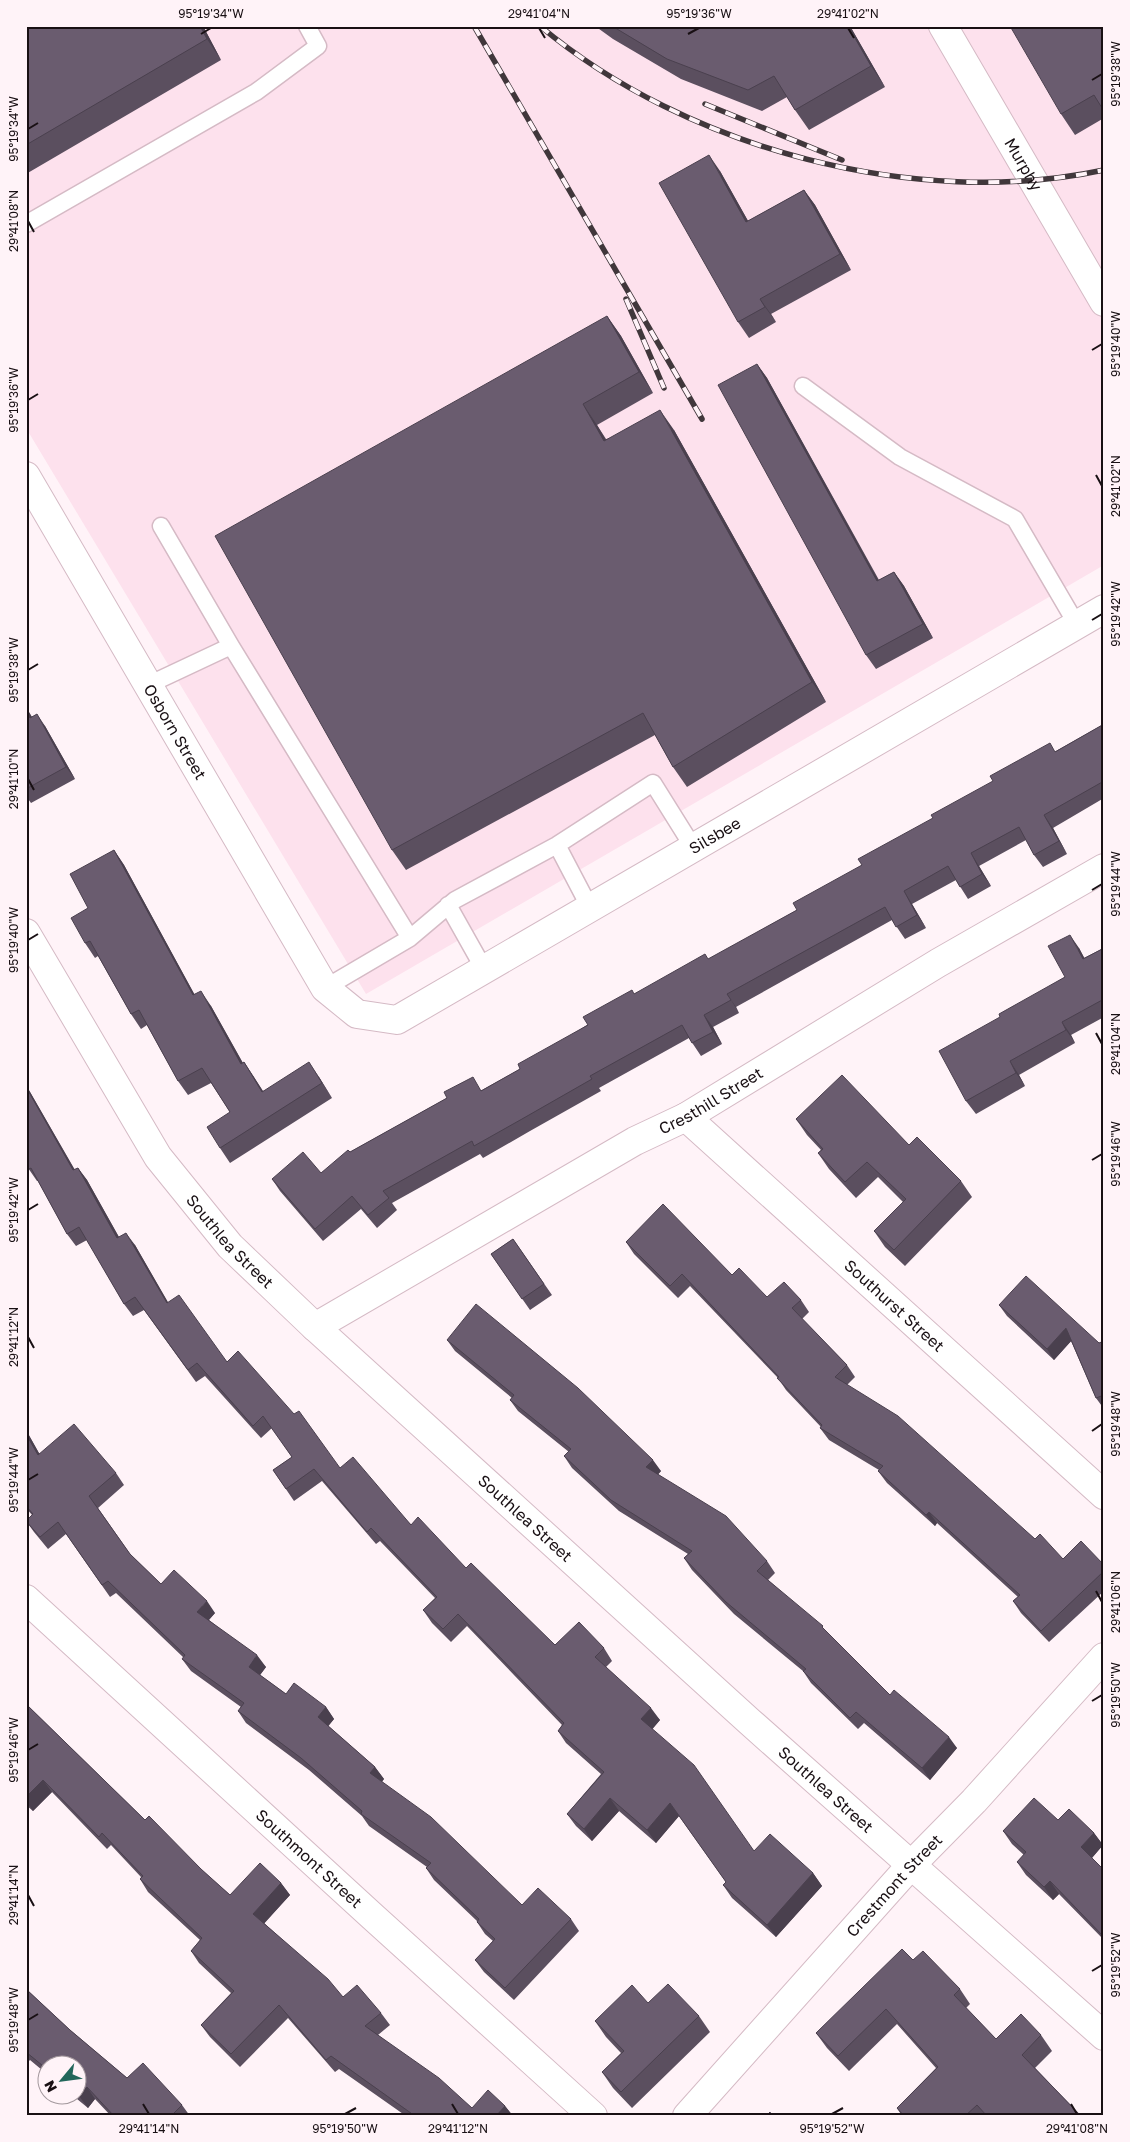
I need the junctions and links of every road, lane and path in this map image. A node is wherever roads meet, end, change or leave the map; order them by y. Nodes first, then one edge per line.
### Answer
1 (308, 26) edge
2 (943, 26) edge
3 (26, 224) edge
4 (1104, 302) edge
5 (803, 386) dead end
6 (26, 476) edge
7 (161, 526) dead end
8 (1104, 609) edge
9 (1077, 625) junction
10 (231, 646) junction
11 (148, 685) junction
12 (557, 845) junction
13 (693, 847) junction
14 (1104, 868) edge
15 (448, 906) junction
16 (590, 908) junction
17 (26, 933) edge
18 (410, 938) junction
19 (484, 969) junction
20 (325, 988) junction
21 (686, 1117) junction
22 (315, 1327) junction
23 (1104, 1495) edge
24 (26, 1599) edge
25 (1104, 1657) edge
26 (912, 1864) junction
27 (1104, 2036) edge
28 (593, 2116) edge
29 (687, 2116) edge

1 - 3 lane
2 - 4 street, Murphy
5 - 9 lane
6 - 11 street, Osborn Street
7 - 10 lane
8 - 9 street, Silsbee
9 - 13 street, Silsbee
10 - 11 lane
10 - 18 lane
11 - 20 street, Osborn Street
12 - 13 lane
12 - 15 lane
12 - 16 lane
13 - 16 street, Silsbee
14 - 21 street, Cresthill Street
15 - 18 lane
15 - 19 lane
16 - 19 street, Silsbee
17 - 22 street, Southlea Street
18 - 20 lane
19 - 20 street, Silsbee
21 - 22 street, Cresthill Street
21 - 23 street, Southurst Street
22 - 26 street, Southlea Street
24 - 28 street, Southmont Street
25 - 26 street, Crestmont Street
26 - 27 street, Southlea Street
26 - 29 street, Crestmont Street

